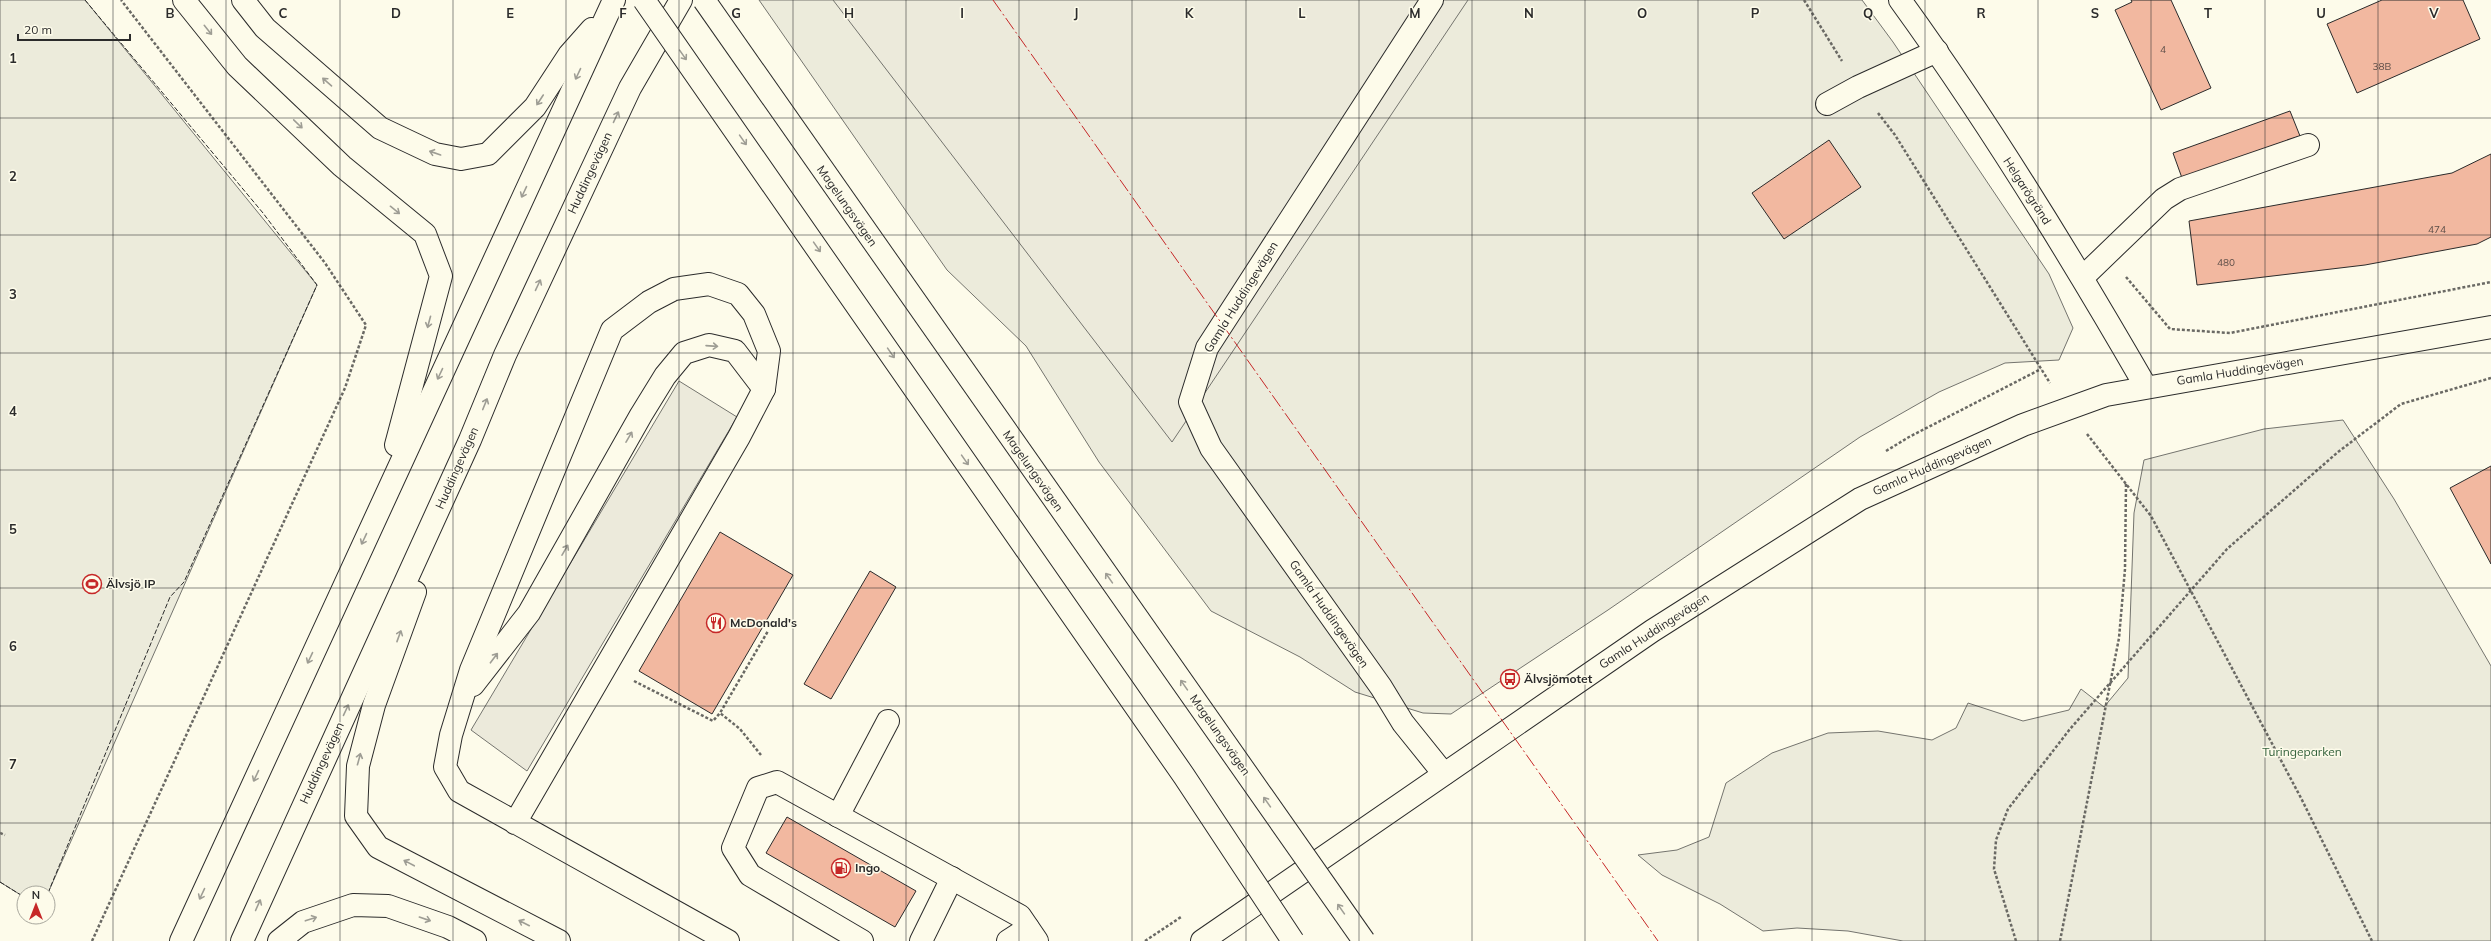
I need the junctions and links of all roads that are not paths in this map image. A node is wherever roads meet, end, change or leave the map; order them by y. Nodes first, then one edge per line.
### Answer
1 (184, 0) edge
2 (243, 0) edge
3 (644, 0) edge
4 (681, 0) edge
5 (704, 0) edge
6 (1432, 0) edge
7 (1900, 0) edge
8 (610, 7) edge
9 (1937, 51) junction
10 (1827, 104) dead end
11 (2308, 145) dead end
12 (2083, 277) junction
13 (2491, 327) edge
14 (2146, 387) junction
15 (764, 389) junction
16 (470, 440) junction
17 (380, 504) junction
18 (462, 700) junction
19 (888, 721) dead end
20 (1444, 774) junction
21 (838, 816) junction
22 (515, 823) junction
23 (952, 878) junction
24 (1032, 934) edge
25 (181, 941) edge
26 (242, 941) edge
27 (279, 941) edge
28 (475, 941) edge
29 (559, 941) edge
30 (728, 941) edge
31 (862, 941) edge
32 (921, 941) edge
33 (1008, 941) edge
34 (1202, 941) edge
35 (1293, 941) edge
36 (1364, 941) edge

1 -> 17 main road
8 -> 2 main road
3 -> 35 main road, bridge
16 -> 4 main road, Huddingevägen
36 -> 5 main road, Magelungsvägen, bridge
6 - 20 main road, Gamla Huddingevägen
7 - 9 main road, Helgarögränd
8 -> 17 main road
9 - 10 main road
9 - 12 main road, Helgarögränd
11 - 12 main road
12 - 14 main road, Helgarögränd
13 - 14 main road, Gamla Huddingevägen
14 - 20 main road, Gamla Huddingevägen
18 -> 15 main road
15 - 18 main road
15 - 22 main road
26 -> 16 main road, Huddingevägen
29 -> 16 main road
17 -> 25 main road
18 - 22 main road
19 - 21 main road
20 - 34 main road, Gamla Huddingevägen
21 - 23 main road
21 - 31 main road
22 - 30 main road
23 - 24 main road
23 - 32 main road
24 - 33 main road
27 -> 28 main road

